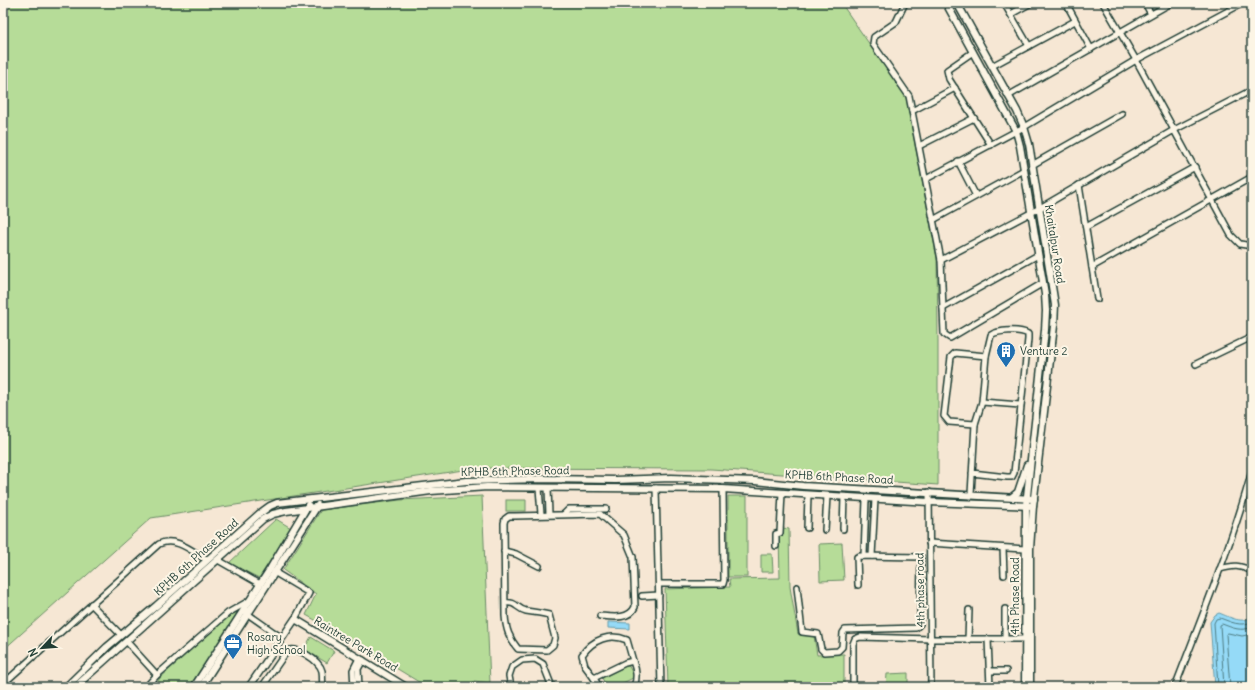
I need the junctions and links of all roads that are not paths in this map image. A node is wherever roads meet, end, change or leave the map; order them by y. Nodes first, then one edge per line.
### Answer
1 (905, 3) edge
2 (946, 3) edge
3 (1004, 3) edge
4 (1031, 3) edge
5 (1066, 3) edge
6 (1103, 3) edge
7 (1145, 3) edge
8 (1170, 3) edge
9 (1244, 3) edge
10 (960, 4) edge
11 (1011, 14) junction
12 (1151, 14) junction
13 (1075, 21) junction
14 (1119, 32) junction
15 (1029, 46) junction
16 (1091, 49) junction
17 (973, 52) junction
18 (1136, 60) junction
19 (992, 66) junction
20 (955, 88) junction
21 (1252, 90) edge
22 (1008, 96) junction
23 (912, 111) junction
24 (1122, 114) dead end
25 (974, 118) junction
26 (1024, 127) junction
27 (1174, 130) junction
28 (1016, 131) junction
29 (991, 145) junction
30 (919, 146) junction
31 (958, 161) junction
32 (1032, 166) junction
33 (1195, 167) junction
34 (1024, 170) junction
35 (1252, 177) edge
36 (926, 178) junction
37 (1079, 185) junction
38 (976, 196) junction
39 (1212, 199) junction
40 (1040, 208) junction
41 (1031, 212) junction
42 (933, 220) junction
43 (1086, 227) junction
44 (1252, 246) edge
45 (1038, 255) junction
46 (941, 260) junction
47 (1092, 267) junction
48 (1043, 283) junction
49 (1097, 300) dead end
50 (943, 308) junction
51 (1252, 337) edge
52 (986, 356) junction
53 (1196, 364) dead end
54 (982, 402) junction
55 (1020, 405) junction
56 (975, 424) junction
57 (1030, 460) junction
58 (1252, 470) edge
59 (972, 473) junction
60 (487, 484) junction
61 (539, 488) junction
62 (548, 488) junction
63 (656, 488) junction
64 (723, 489) junction
65 (929, 492) junction
66 (782, 493) junction
67 (971, 494) junction
68 (808, 495) junction
69 (826, 496) junction
70 (844, 497) junction
71 (1012, 497) junction
72 (320, 498) junction
73 (311, 499) junction
74 (866, 499) junction
75 (875, 499) junction
76 (1034, 499) junction
77 (929, 502) junction
78 (1026, 502) junction
79 (317, 506) junction
80 (1033, 506) junction
81 (307, 507) junction
82 (606, 509) dead end
83 (540, 513) junction
84 (549, 514) junction
85 (564, 514) junction
86 (807, 528) dead end
87 (843, 529) dead end
88 (825, 530) dead end
89 (929, 543) junction
90 (776, 546) dead end
91 (1004, 548) junction
92 (1025, 549) junction
93 (504, 551) junction
94 (864, 556) junction
95 (872, 556) junction
96 (208, 560) junction
97 (218, 560) junction
98 (539, 566) dead end
99 (1220, 569) junction
100 (1252, 570) edge
101 (274, 572) junction
102 (1004, 575) dead end
103 (260, 584) junction
104 (659, 584) junction
105 (858, 584) dead end
106 (797, 587) dead end
107 (659, 595) junction
108 (642, 596) dead end
109 (249, 601) junction
110 (505, 603) junction
111 (91, 604) junction
112 (1005, 609) dead end
113 (969, 610) dead end
114 (245, 612) junction
115 (600, 616) dead end
116 (295, 619) junction
117 (121, 635) junction
118 (282, 638) junction
119 (931, 639) junction
120 (988, 639) junction
121 (1005, 639) junction
122 (1025, 639) junction
123 (968, 640) junction
124 (127, 642) junction
125 (361, 659) junction
126 (633, 661) junction
127 (1006, 670) dead end
128 (990, 671) junction
129 (157, 675) junction
130 (594, 678) junction
131 (3, 684) edge
132 (66, 687) edge
133 (75, 687) edge
134 (146, 687) edge
135 (194, 687) edge
136 (201, 687) edge
137 (249, 687) edge
138 (262, 687) edge
139 (323, 687) edge
140 (354, 687) edge
141 (359, 687) edge
142 (406, 687) edge
143 (511, 687) edge
144 (552, 687) edge
145 (599, 687) edge
146 (632, 687) edge
147 (661, 687) edge
148 (852, 687) edge
149 (931, 687) edge
150 (990, 687) edge
151 (1025, 687) edge
152 (1030, 687) edge
153 (1175, 687) edge

1 - 23 street
2 - 17 street, Khaitalpur Road
3 - 11 street
4 - 11 street
5 - 13 street
6 - 14 street
7 - 12 street
8 - 12 street
9 - 18 street
10 - 19 street, Khaitalpur Road
11 - 15 street
12 - 14 street
13 - 15 street
13 - 16 street
14 - 16 street
14 - 18 street
15 - 19 street
16 - 22 street
17 - 20 street
17 - 28 street, Khaitalpur Road
18 - 26 street
18 - 27 street
19 - 22 street, Khaitalpur Road
20 - 23 street
20 - 25 street
21 - 27 street
22 - 26 street, Khaitalpur Road
23 - 30 street
24 - 32 street
25 - 29 street
25 - 30 street
26 - 28 street
26 - 32 street, Khaitalpur Road
27 - 33 street
27 - 37 street
28 - 29 street
28 - 34 street, Khaitalpur Road
29 - 31 street
30 - 36 street
31 - 36 street
31 - 38 street
32 - 40 street, Khaitalpur Road
33 - 39 street
33 - 43 street
34 - 38 street
34 - 41 street, Khaitalpur Road
35 - 39 street
36 - 42 street
37 - 40 street
37 - 43 street
38 - 42 street
39 - 44 street
39 - 47 street
40 - 41 street
40 - 76 street, Khaitalpur Road
41 - 45 street, Khaitalpur Road
41 - 46 street
42 - 46 street
43 - 47 street
45 - 48 street, Khaitalpur Road
45 - 50 street
46 - 50 street
47 - 49 street
48 - 50 street
48 - 57 street, Khaitalpur Road
51 - 53 street
52 - 54 street
52 - 55 street
52 - 56 street
54 - 55 street
54 - 56 street
55 - 59 street
56 - 59 street
57 - 71 street
57 - 78 street, Khaitalpur Road
58 - 99 street
59 - 67 street
60 - 61 street, KPHB 6th Phase Road
60 - 65 street, KPHB 6th Phase Road
60 - 72 street, KPHB 6th Phase Road
60 - 79 street, KPHB 6th Phase Road
61 - 62 street, KPHB 6th Phase Road
61 - 83 street
62 - 63 street, KPHB 6th Phase Road
62 - 84 street
63 - 64 street, KPHB 6th Phase Road
63 - 104 street
64 - 66 street, KPHB 6th Phase Road
64 - 104 street
65 - 67 street, KPHB 6th Phase Road
65 - 77 street, 4th phase road
66 - 68 street, KPHB 6th Phase Road
66 - 90 street
67 - 71 street, KPHB 6th Phase Road
68 - 69 street, KPHB 6th Phase Road
68 - 86 street
69 - 70 street, KPHB 6th Phase Road
69 - 88 street
70 - 74 street, KPHB 6th Phase Road
70 - 87 street
71 - 78 street, KPHB 6th Phase Road
72 - 73 street, KPHB 6th Phase Road
72 - 79 street
73 - 81 street
73 - 96 street, KPHB 6th Phase Road
74 - 75 street, KPHB 6th Phase Road
74 - 94 street
75 - 77 street, KPHB 6th Phase Road
75 - 95 street
76 - 78 street, KPHB 6th Phase Road
76 - 80 street, Khaitalpur Road
77 - 78 street, KPHB 6th Phase Road
77 - 89 street, 4th phase road
78 - 80 street
78 - 92 street, 4th Phase Road
79 - 81 street, KPHB 6th Phase Road
79 - 101 street
80 - 152 street, 4th Phase Road
81 - 97 street, KPHB 6th Phase Road
81 - 103 street
82 - 85 street
83 - 84 street
83 - 93 street
84 - 85 street
85 - 115 street
89 - 91 street
89 - 119 street, 4th phase road
91 - 92 street
91 - 102 street
92 - 122 street, 4th Phase Road
93 - 98 street
93 - 110 street
94 - 95 street
94 - 105 street
95 - 106 street
96 - 111 street
96 - 117 street, KPHB 6th Phase Road
97 - 103 street
97 - 124 street, KPHB 6th Phase Road
99 - 100 street
99 - 153 street
101 - 114 street
101 - 116 street
103 - 109 street
104 - 107 street
107 - 108 street
107 - 147 street
109 - 114 street
109 - 129 street
110 - 110 street
111 - 117 street
111 - 131 street
112 - 121 street
113 - 123 street
114 - 118 street
114 - 135 street
114 - 136 street
116 - 118 street
116 - 125 street, Raintree Park Road
117 - 132 street, KPHB 6th Phase Road
118 - 137 street
119 - 123 street
119 - 148 street
119 - 149 street, 4th phase road
120 - 121 street
120 - 123 street
120 - 128 street
121 - 122 street
122 - 151 street, 4th Phase Road
124 - 129 street
124 - 133 street, KPHB 6th Phase Road
125 - 140 street
125 - 141 street
125 - 142 street, Raintree Park Road
126 - 130 street
126 - 130 street
126 - 146 street
127 - 128 street
128 - 150 street
129 - 134 street
130 - 145 street
138 - 139 street
143 - 144 street

